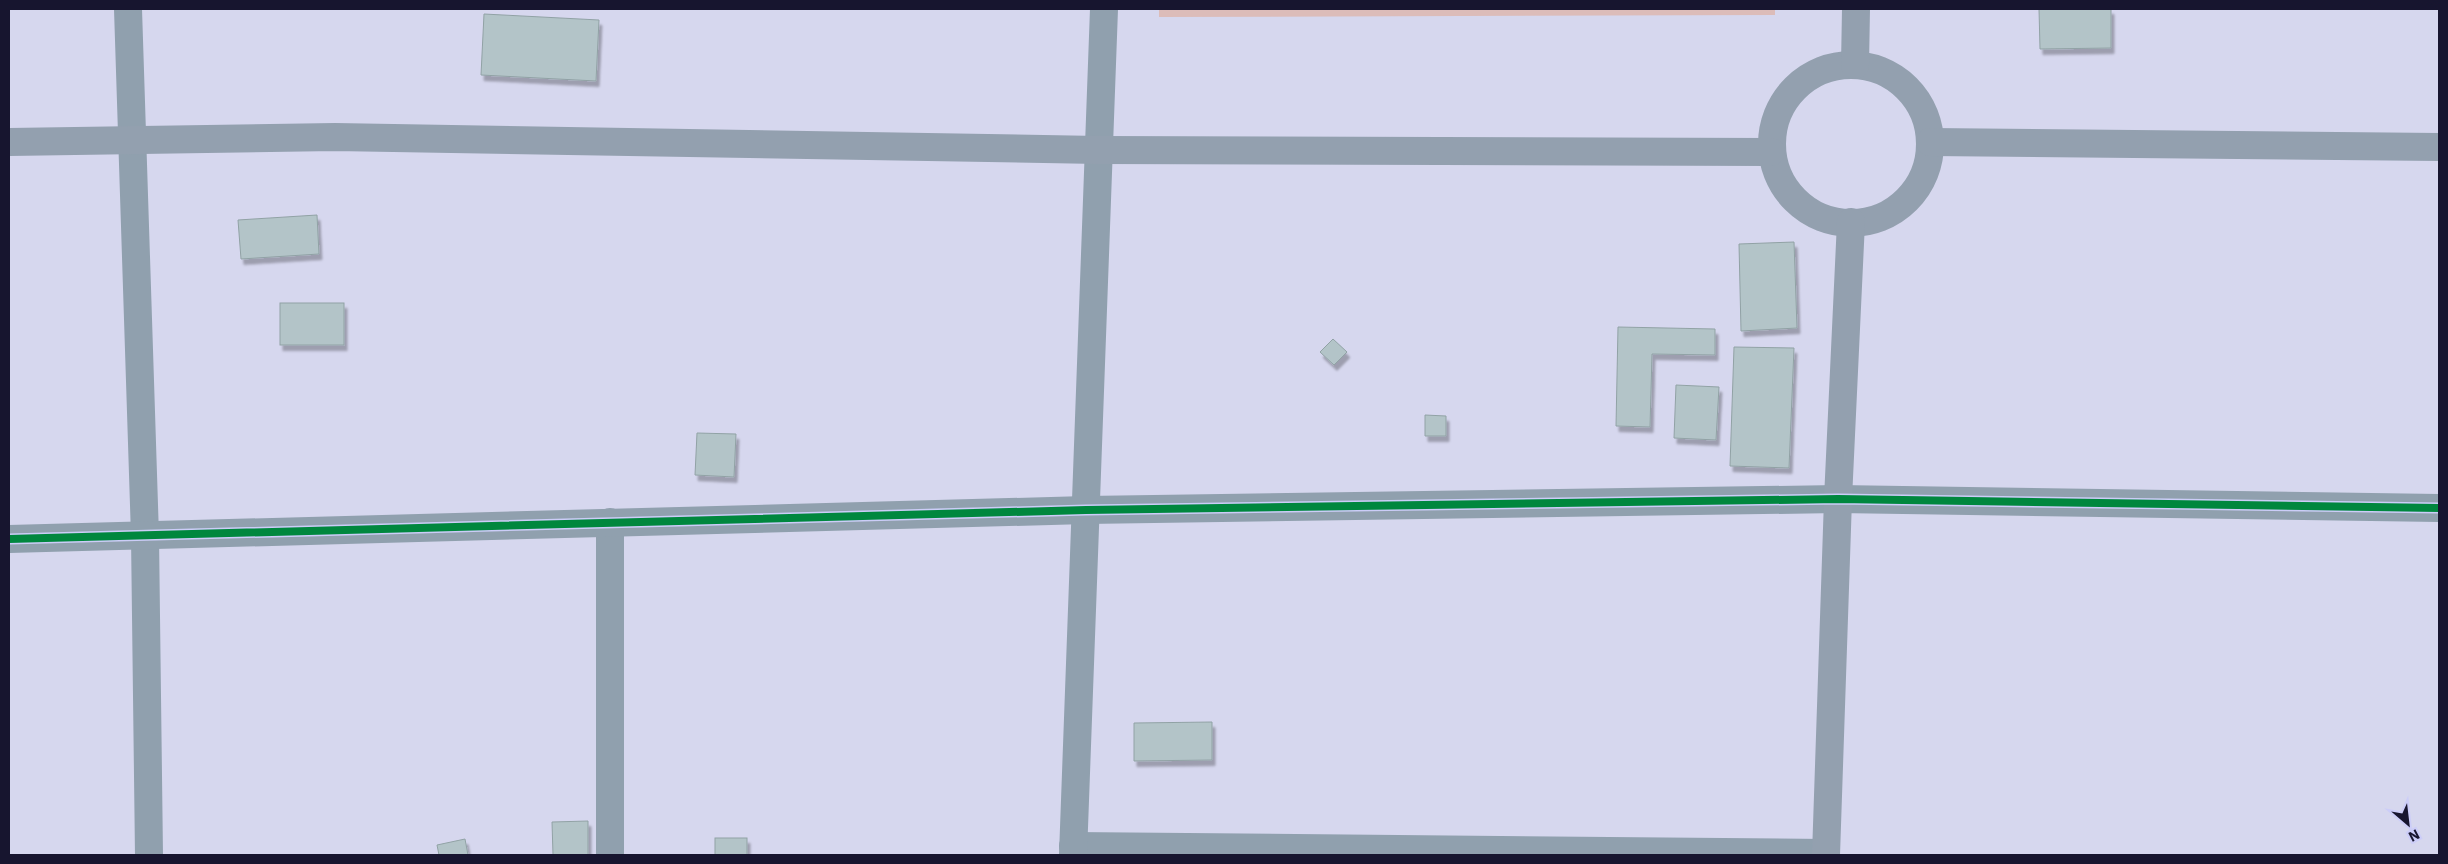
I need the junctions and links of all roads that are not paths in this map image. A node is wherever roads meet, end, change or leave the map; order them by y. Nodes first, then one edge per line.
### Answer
1 (128, 9) edge
2 (1104, 9) edge
3 (1856, 9) edge
4 (1855, 65) junction
5 (133, 140) junction
6 (9, 142) edge
7 (1930, 142) junction
8 (2439, 147) edge
9 (1099, 150) junction
10 (1771, 152) junction
11 (1851, 222) junction
12 (1838, 499) junction
13 (2439, 508) edge
14 (1086, 510) junction
15 (610, 522) junction
16 (145, 536) junction
17 (9, 539) edge
18 (1073, 851) edge
19 (1826, 854) edge
20 (149, 855) edge
21 (610, 855) edge

1 - 5 street
2 - 9 street
3 - 4 street
4 - 7 street
4 - 10 street
5 - 6 street
5 - 9 street
5 - 16 street
7 - 8 street
7 - 11 street
9 - 10 street
9 - 14 street
10 - 11 street
11 - 12 street
12 - 13 street
12 - 14 street
12 - 19 street
14 - 15 street
14 - 18 street
15 - 16 street
15 - 21 street
16 - 17 street
16 - 20 street
18 - 19 street

